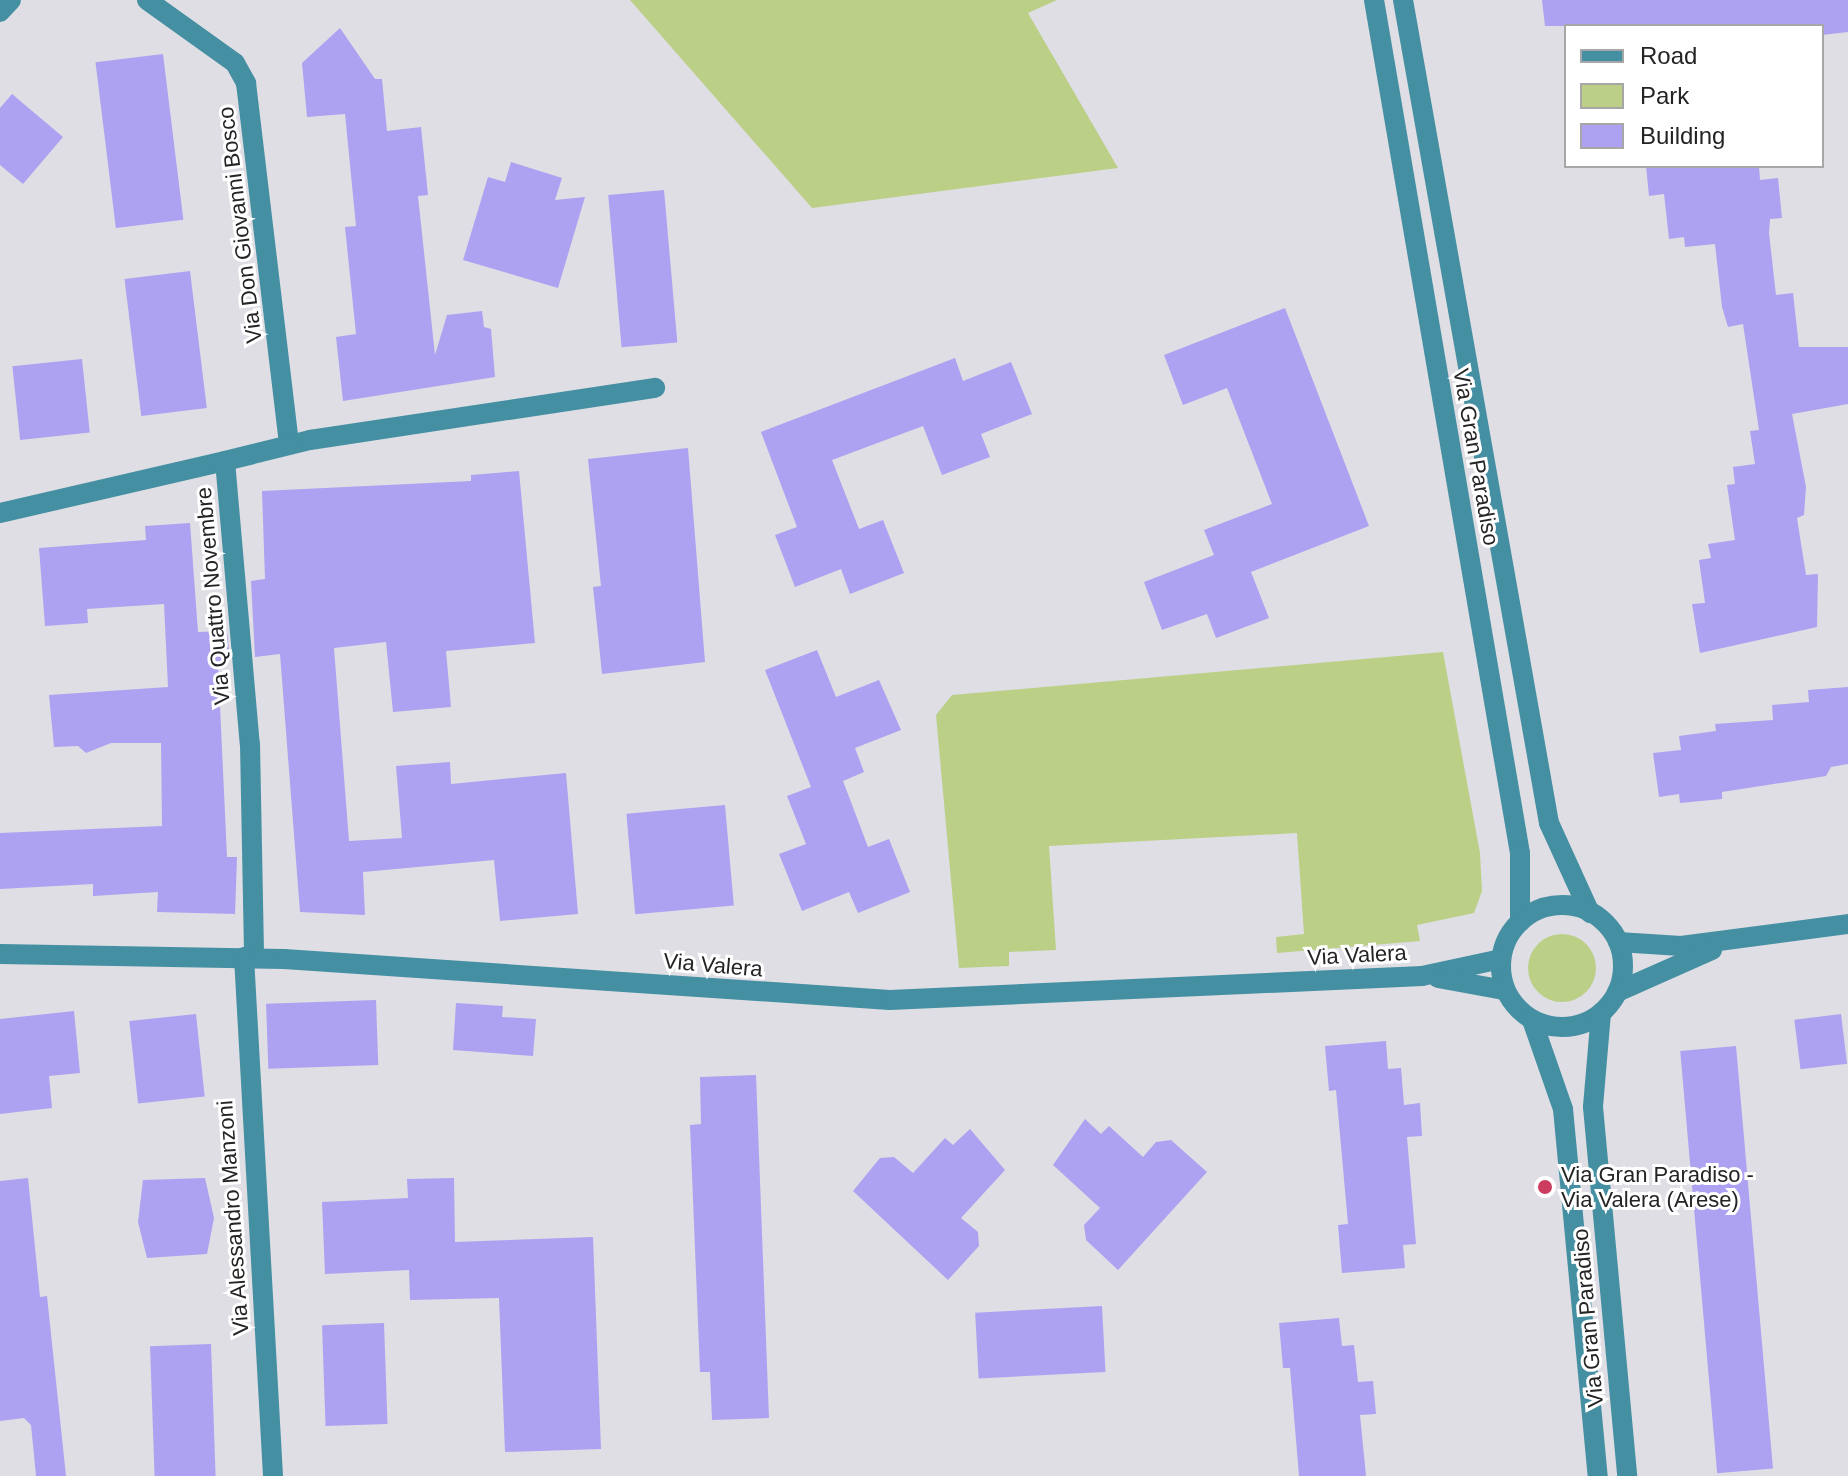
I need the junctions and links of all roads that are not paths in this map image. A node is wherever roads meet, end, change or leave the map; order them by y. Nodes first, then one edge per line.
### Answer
1 (11, 0) edge
2 (147, 0) edge
3 (1374, 0) edge
4 (1403, 0) edge
5 (0, 12) edge
6 (655, 388) dead end
7 (289, 444) junction
8 (225, 461) junction
9 (0, 513) edge
10 (1590, 913) junction
11 (1520, 922) junction
12 (1848, 924) edge
13 (1748, 936) junction
14 (1618, 942) junction
15 (0, 954) edge
16 (249, 958) junction
17 (1501, 959) junction
18 (1422, 976) junction
19 (1505, 990) junction
20 (1617, 992) junction
21 (1601, 1013) junction
22 (1532, 1020) junction
23 (273, 1476) edge
24 (1598, 1476) edge
25 (1627, 1476) edge

1 - 5 street
2 - 7 street, Via Don Giovanni Bosco
3 - 11 street, Via Gran Paradiso
4 - 10 street, Via Gran Paradiso
6 - 7 street
7 - 8 street
8 - 9 street, Via Quattro Novembre
8 - 16 street, Via Quattro Novembre
10 - 11 street
10 - 14 street
11 - 17 street
12 - 13 street
13 - 14 street
13 - 20 street
14 - 20 street
15 - 16 street, Via Valera
16 - 18 street, Via Valera
16 - 23 street, Via Alessandro Manzoni
17 - 18 street, Via Valera
17 - 19 street
18 - 19 street, Via Valera
19 - 22 street
20 - 21 street
21 - 22 street
21 - 25 street, Via Gran Paradiso
22 - 24 street, Via Gran Paradiso

